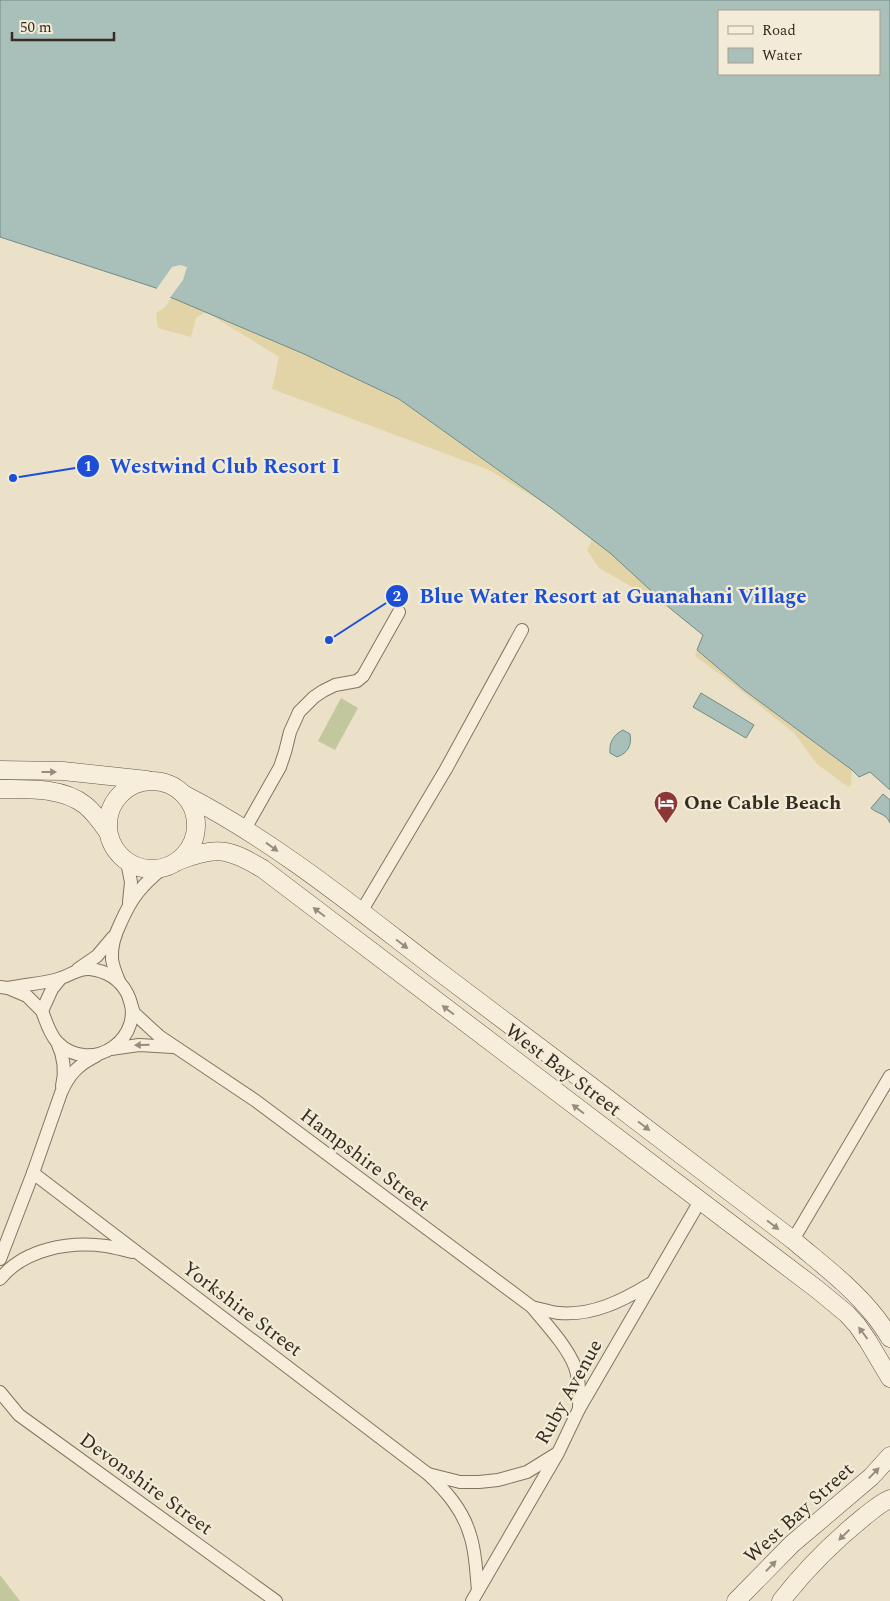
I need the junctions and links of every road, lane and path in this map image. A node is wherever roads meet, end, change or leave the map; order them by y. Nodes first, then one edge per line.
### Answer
1 (399, 612) dead end
2 (522, 630) dead end
3 (0, 770) edge
4 (159, 782) junction
5 (0, 789) edge
6 (185, 796) junction
7 (245, 829) junction
8 (108, 832) junction
9 (127, 862) junction
10 (170, 864) junction
11 (130, 902) junction
12 (361, 912) junction
13 (116, 933) junction
14 (73, 972) junction
15 (61, 978) junction
16 (119, 981) junction
17 (4, 988) edge
18 (129, 998) junction
19 (42, 1011) junction
20 (56, 1041) junction
21 (173, 1046) junction
22 (105, 1052) junction
23 (890, 1076) edge
24 (61, 1093) junction
25 (33, 1174) junction
26 (700, 1201) junction
27 (793, 1240) junction
28 (138, 1253) junction
29 (0, 1259) edge
30 (0, 1279) edge
31 (652, 1283) junction
32 (532, 1307) junction
33 (890, 1338) edge
34 (890, 1378) edge
35 (0, 1392) edge
36 (579, 1409) junction
37 (558, 1453) junction
38 (890, 1456) edge
39 (428, 1474) junction
40 (890, 1499) edge
41 (475, 1595) edge
42 (276, 1601) edge
43 (736, 1601) edge
44 (781, 1601) edge

1 - 7 street
2 - 12 street
3 -> 4 main road
4 - 6 main road
4 - 8 main road
5 - 8 main road
6 - 7 main road, West Bay Street
6 - 10 main road
7 -> 12 main road, West Bay Street
8 - 9 main road
9 - 10 main road
9 - 11 street
10 - 11 street
26 -> 10 main road, West Bay Street
11 - 13 street
12 -> 27 main road, West Bay Street
13 - 14 street
13 - 16 street
14 - 15 street
14 - 16 street
15 - 17 street
15 - 19 street
16 - 18 street
17 - 19 street
18 - 21 street, Hampshire Street
18 - 22 street
19 - 20 street
20 - 22 street
20 - 24 street
21 -> 22 street
21 - 32 street, Hampshire Street
22 - 24 street
23 - 27 street
24 - 25 street
25 - 28 street, Yorkshire Street
25 - 29 street
26 - 31 street, Ruby Avenue
34 -> 26 main road, West Bay Street
27 - 33 main road, West Bay Street
28 - 30 street
28 - 39 street, Yorkshire Street
31 - 32 street, Hampshire Street
31 - 36 street, Ruby Avenue
32 - 36 street, Hampshire Street
35 - 42 street, Devonshire Street
36 - 37 street, Ruby Avenue
37 - 39 street, Yorkshire Street
37 - 41 street, Ruby Avenue
43 -> 38 main road, West Bay Street
39 - 41 street, Yorkshire Street
40 -> 44 main road

